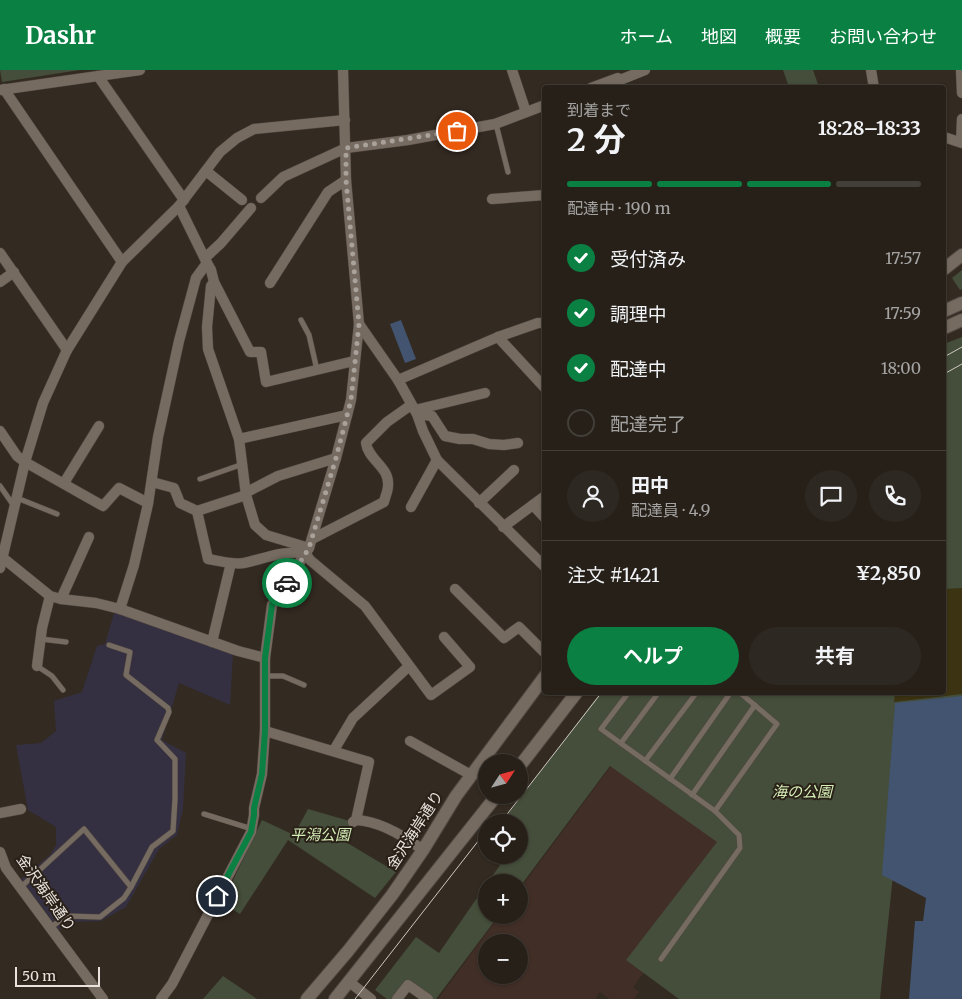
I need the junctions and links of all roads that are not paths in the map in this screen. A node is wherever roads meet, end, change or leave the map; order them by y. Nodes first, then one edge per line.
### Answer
1 (140, 70) edge
2 (344, 70) edge
3 (512, 70) edge
4 (645, 70) edge
5 (871, 70) edge
6 (961, 70) edge
7 (98, 76) junction
8 (619, 79) edge
9 (601, 85) edge
10 (874, 85) edge
11 (2, 89) edge
12 (962, 94) edge
13 (542, 106) edge
14 (526, 112) junction
15 (962, 119) edge
16 (345, 120) junction
17 (496, 123) junction
18 (946, 138) edge
19 (961, 142) edge
20 (346, 148) junction
21 (206, 171) junction
22 (508, 172) dead end
23 (346, 180) junction
24 (542, 195) edge
25 (262, 198) dead end
26 (492, 199) dead end
27 (242, 200) dead end
28 (182, 203) junction
29 (251, 208) dead end
30 (0, 253) edge
31 (962, 255) edge
32 (206, 260) junction
33 (122, 262) junction
34 (946, 267) edge
35 (14, 272) junction
36 (0, 282) edge
37 (214, 282) junction
38 (270, 283) dead end
39 (962, 303) edge
40 (946, 310) edge
41 (301, 320) dead end
42 (962, 320) edge
43 (542, 323) edge
44 (359, 324) junction
45 (946, 327) edge
46 (498, 337) junction
47 (67, 350) junction
48 (354, 361) junction
49 (318, 370) junction
50 (398, 380) junction
51 (542, 385) edge
52 (485, 393) dead end
53 (415, 410) junction
54 (347, 415) junction
55 (98, 426) dead end
56 (0, 431) edge
57 (238, 439) junction
58 (518, 442) dead end
59 (336, 458) junction
60 (437, 460) junction
61 (25, 462) junction
62 (243, 464) junction
63 (514, 470) dead end
64 (200, 479) dead end
65 (152, 482) junction
66 (64, 484) junction
67 (0, 486) edge
68 (247, 494) junction
69 (542, 498) edge
70 (15, 502) junction
71 (148, 503) junction
72 (479, 503) junction
73 (533, 505) junction
74 (411, 506) dead end
75 (197, 511) junction
76 (57, 514) dead end
77 (542, 515) edge
78 (503, 527) junction
79 (89, 537) dead end
80 (309, 547) junction
81 (1, 563) edge
82 (230, 563) junction
83 (542, 564) edge
84 (455, 589) dead end
85 (50, 596) junction
86 (61, 599) junction
87 (120, 609) junction
88 (444, 637) dead end
89 (41, 639) junction
90 (66, 642) dead end
91 (212, 642) junction
92 (109, 645) dead end
93 (542, 650) edge
94 (265, 658) junction
95 (38, 666) joint
96 (409, 666) junction
97 (265, 676) junction
98 (542, 680) edge
99 (304, 685) dead end
100 (63, 690) dead end
101 (575, 695) edge
102 (626, 695) edge
103 (658, 695) edge
104 (695, 695) edge
105 (729, 695) edge
106 (743, 695) edge
107 (756, 705) junction
108 (265, 731) junction
109 (410, 741) dead end
110 (621, 744) junction
111 (334, 750) junction
112 (528, 755) edge
113 (645, 761) junction
114 (471, 775) junction
115 (670, 779) junction
116 (692, 795) junction
117 (490, 804) edge
118 (21, 809) dead end
119 (715, 811) junction
120 (0, 813) edge
121 (204, 814) dead end
122 (252, 829) junction
123 (423, 850) junction
124 (1, 856) edge
125 (21, 887) junction
126 (131, 887) junction
127 (51, 926) junction
128 (661, 959) dead end
129 (348, 982) junction
130 (104, 999) edge
131 (161, 999) edge
132 (307, 999) edge
133 (335, 999) edge
134 (371, 999) edge
135 (397, 999) edge
136 (428, 999) edge

1 - 7 street
2 - 16 street
3 - 14 street
4 - 8 street
5 - 10 street
6 - 12 street
7 - 11 street
7 - 28 street
8 - 9 street
11 - 33 street
13 - 14 street
14 - 17 street
15 - 19 street
16 - 20 street
16 - 21 street
17 - 20 street
17 - 22 lane
18 - 19 street
20 - 23 street
20 - 25 street
21 - 27 street
21 - 28 street
23 - 38 street
23 - 44 street
24 - 26 street
28 - 32 street
28 - 33 street
29 - 32 street
30 - 35 street
31 - 34 street
32 - 37 street
32 - 65 street
33 - 47 street
35 - 36 street
35 - 47 street
37 - 49 street
37 - 57 street
39 - 40 street
41 - 49 lane
42 - 45 street
43 - 46 street
44 - 48 street
44 - 50 street
46 - 50 street
46 - 51 street
47 - 61 street
48 - 49 street
48 - 54 street
50 - 53 street
52 - 53 street
53 - 58 street
53 - 60 street
53 - 80 street
54 - 57 street
54 - 59 street
55 - 66 street
56 - 61 street
57 - 62 street
59 - 68 street
59 - 80 street
60 - 72 street
60 - 74 street
61 - 66 street
61 - 70 street
62 - 64 lane
62 - 68 street
63 - 72 street
65 - 71 street
65 - 75 street
66 - 71 street
67 - 70 lane
68 - 75 street
68 - 80 street
69 - 73 street
70 - 76 lane
70 - 81 street
71 - 87 street
72 - 78 street
73 - 77 street
73 - 78 street
75 - 82 street
78 - 83 street
79 - 86 street
80 - 82 street
80 - 94 street
80 - 96 street
81 - 85 street
82 - 91 street
84 - 93 street
85 - 86 street
85 - 89 street
86 - 87 street
87 - 91 street
88 - 96 street
89 - 90 lane
89 - 95 street
91 - 94 street
92 - 126 lane
94 - 97 street
95 - 100 lane
96 - 111 street
97 - 99 lane
97 - 108 street
98 - 114 street, 金沢海岸通り
101 - 112 street
102 - 110 lane
103 - 110 lane
104 - 113 lane
105 - 115 lane
106 - 107 lane
107 - 116 lane
107 - 119 lane
108 - 111 street
108 - 122 street
109 - 114 street
110 - 113 lane
111 - 123 street
113 - 115 lane
114 - 123 street, 金沢海岸通り
115 - 116 lane
116 - 119 lane
117 - 129 street
118 - 120 street
119 - 128 lane
121 - 122 lane
122 - 131 street
123 - 132 street, 金沢海岸通り
124 - 125 street, 金沢海岸通り
125 - 126 lane
125 - 127 street, 金沢海岸通り
126 - 127 lane
127 - 130 street, 金沢海岸通り
129 - 133 street
129 - 134 street
135 - 136 street

